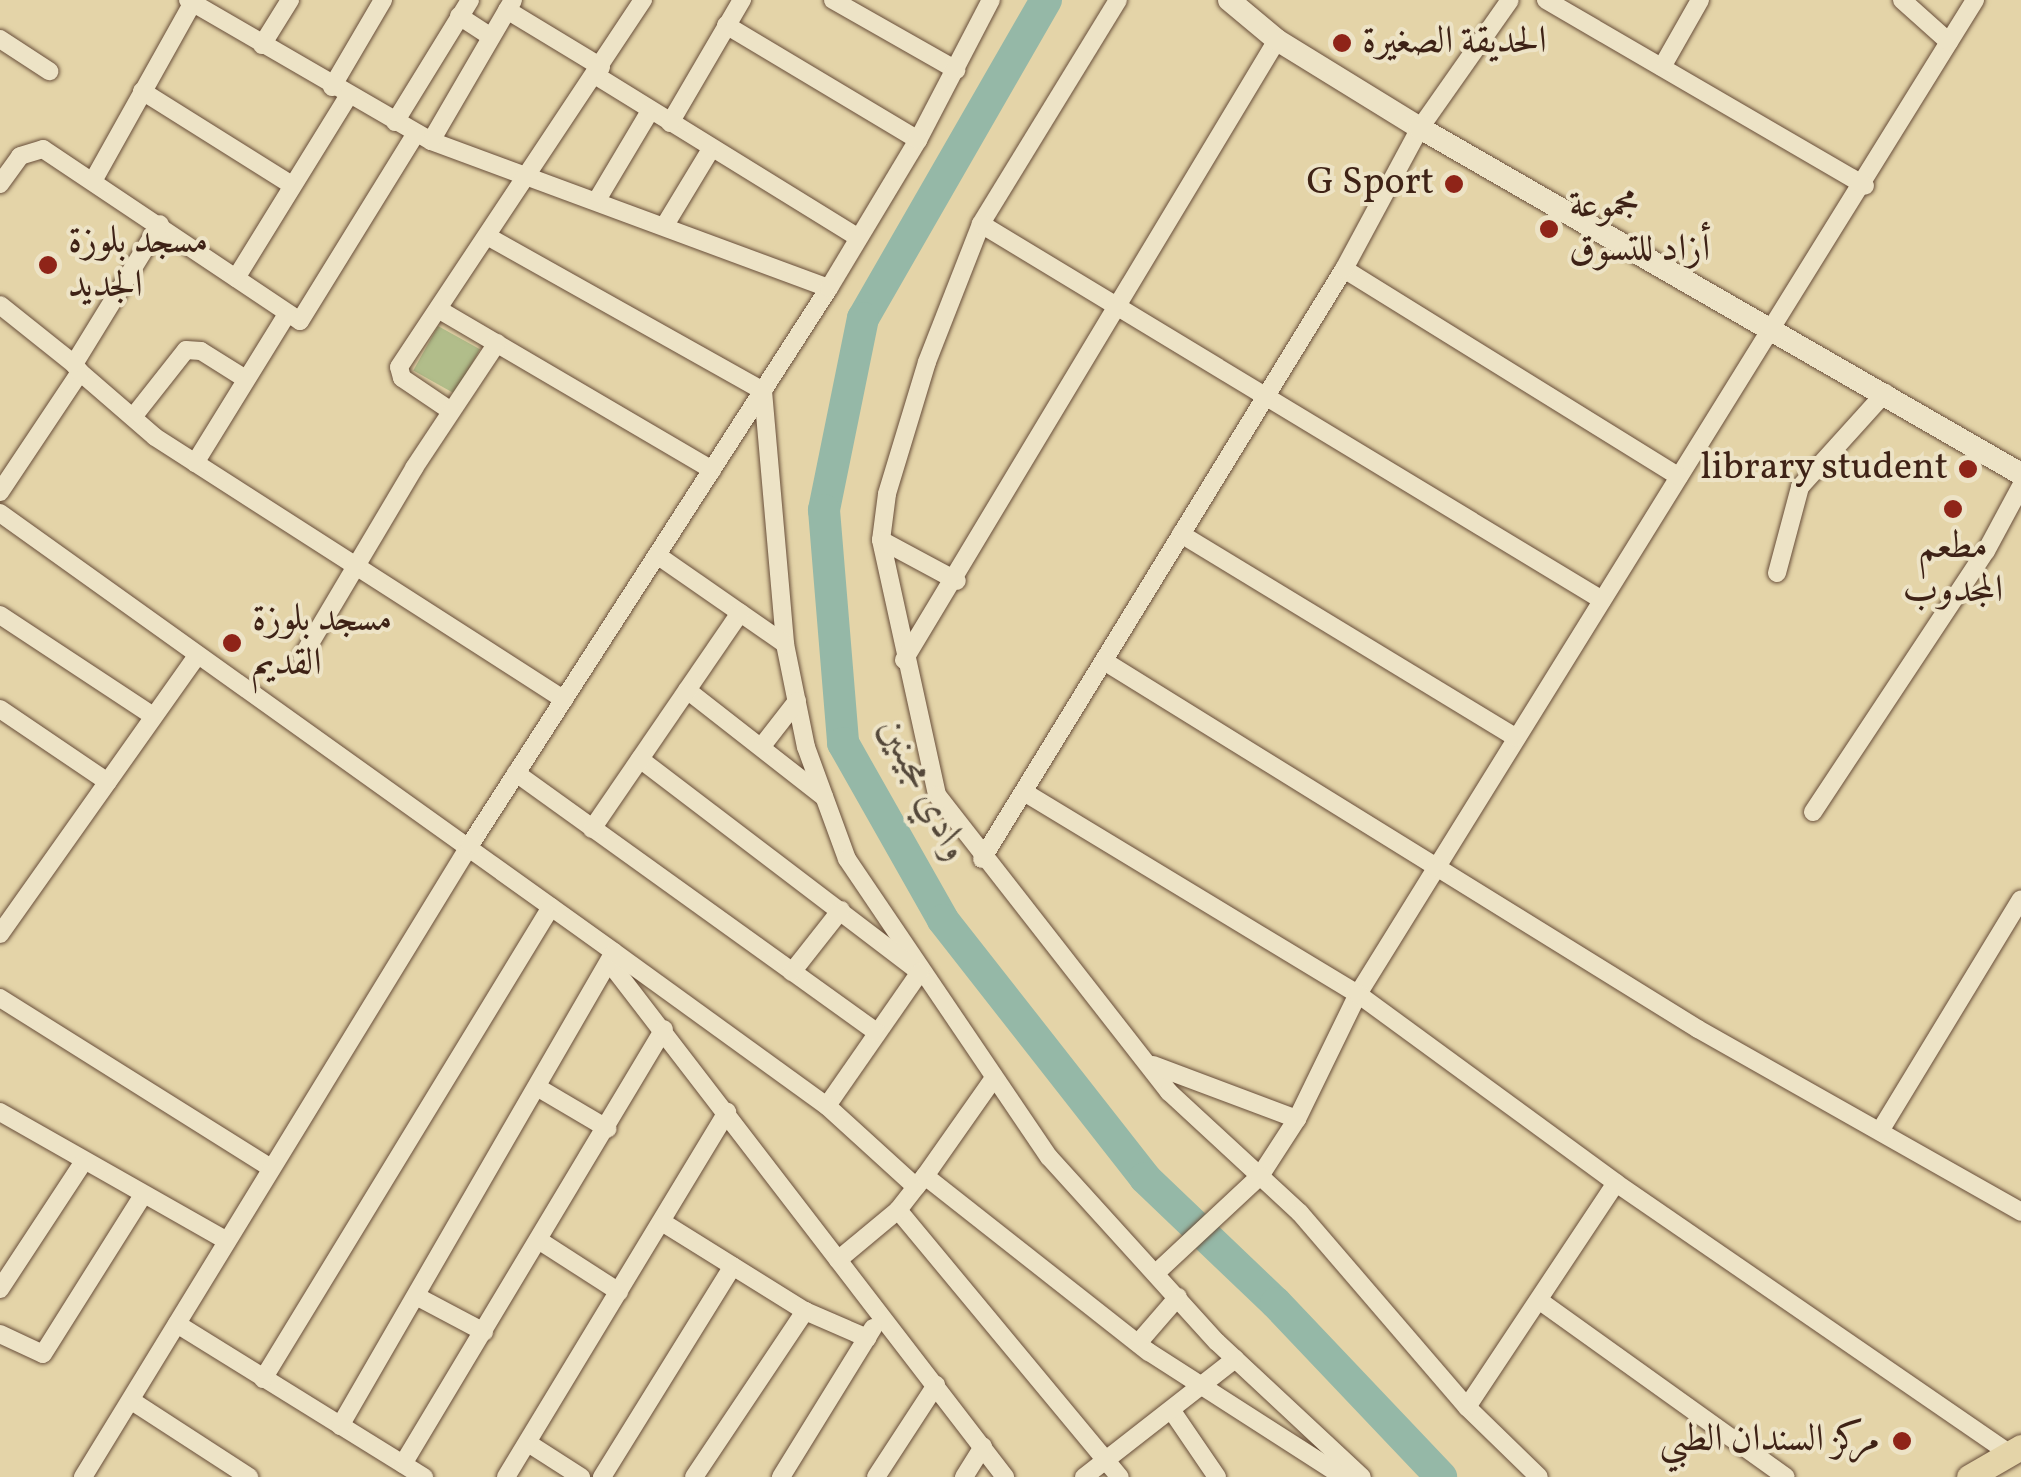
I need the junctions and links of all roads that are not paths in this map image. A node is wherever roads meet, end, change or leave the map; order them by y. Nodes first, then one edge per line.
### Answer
1 (290, 0) edge
2 (383, 0) edge
3 (742, 0) edge
4 (833, 0) edge
5 (991, 0) edge
6 (1118, 0) edge
7 (1229, 0) edge
8 (1510, 0) edge
9 (1546, 0) edge
10 (1700, 0) edge
11 (1902, 0) edge
12 (1975, 0) edge
13 (191, 1) edge
14 (640, 1) edge
15 (465, 5) edge
16 (510, 5) edge
17 (726, 25) junction
18 (491, 37) junction
19 (0, 40) edge
20 (1278, 40) junction
21 (1949, 42) junction
22 (262, 45) junction
23 (1662, 67) junction
24 (956, 70) junction
25 (49, 71) dead end
26 (598, 71) junction
27 (142, 91) junction
28 (340, 92) junction
29 (650, 110) junction
30 (396, 122) junction
31 (670, 123) junction
32 (1420, 128) junction
33 (424, 136) junction
34 (918, 140) junction
35 (711, 148) junction
36 (526, 176) junction
37 (92, 180) junction
38 (0, 184) edge
39 (292, 185) junction
40 (1865, 186) junction
41 (597, 200) junction
42 (160, 224) junction
43 (982, 224) junction
44 (666, 225) junction
45 (487, 236) junction
46 (857, 237) junction
47 (1344, 269) junction
48 (236, 278) junction
49 (829, 288) junction
50 (0, 305) edge
51 (1121, 305) junction
52 (438, 310) junction
53 (286, 314) junction
54 (1768, 328) junction
55 (497, 343) junction
56 (77, 368) junction
57 (244, 378) junction
58 (763, 391) junction
59 (1268, 393) junction
60 (1885, 393) junction
61 (451, 411) junction
62 (133, 417) junction
63 (195, 463) junction
64 (712, 470) junction
65 (2021, 474) edge
66 (1678, 477) junction
67 (2021, 486) edge
68 (0, 492) edge
69 (0, 513) edge
70 (1181, 534) junction
71 (881, 540) junction
72 (658, 554) junction
73 (354, 565) junction
74 (1778, 573) dead end
75 (956, 581) junction
76 (1602, 600) junction
77 (740, 612) junction
78 (0, 615) edge
79 (785, 644) junction
80 (197, 656) junction
81 (302, 658) dead end
82 (904, 660) junction
83 (1104, 661) junction
84 (688, 690) junction
85 (564, 700) junction
86 (797, 701) junction
87 (0, 709) edge
88 (153, 716) junction
89 (1515, 737) junction
90 (762, 746) junction
91 (640, 759) junction
92 (516, 774) junction
93 (108, 782) junction
94 (1024, 792) junction
95 (824, 798) junction
96 (1813, 812) dead end
97 (592, 829) junction
98 (470, 844) junction
99 (982, 859) junction
100 (1438, 864) junction
101 (2021, 899) edge
102 (551, 907) junction
103 (841, 910) junction
104 (0, 934) edge
105 (612, 957) junction
106 (792, 972) junction
107 (920, 972) junction
108 (1358, 994) junction
109 (0, 998) edge
110 (664, 1029) junction
111 (877, 1032) junction
112 (1144, 1060) junction
113 (994, 1078) junction
114 (537, 1087) junction
115 (826, 1106) junction
116 (0, 1112) edge
117 (727, 1112) junction
118 (1296, 1120) junction
119 (608, 1129) junction
120 (1880, 1131) junction
121 (84, 1161) junction
122 (271, 1168) junction
123 (1260, 1176) junction
124 (921, 1182) junction
125 (1616, 1182) junction
126 (143, 1195) junction
127 (898, 1210) junction
128 (2021, 1212) edge
129 (662, 1222) junction
130 (540, 1240) junction
131 (226, 1241) junction
132 (838, 1260) junction
133 (733, 1266) junction
134 (1156, 1274) junction
135 (0, 1290) edge
136 (620, 1292) junction
137 (416, 1296) junction
138 (1178, 1297) junction
139 (1540, 1301) junction
140 (805, 1311) junction
141 (880, 1315) junction
142 (177, 1324) junction
143 (484, 1332) junction
144 (0, 1334) edge
145 (867, 1338) junction
146 (1138, 1344) junction
147 (1235, 1359) junction
148 (264, 1380) junction
149 (936, 1384) junction
150 (1202, 1387) junction
151 (132, 1401) junction
152 (1467, 1408) junction
153 (1172, 1411) junction
154 (340, 1426) junction
155 (528, 1443) junction
156 (983, 1448) junction
157 (2015, 1450) edge
158 (1107, 1460) junction
159 (403, 1464) junction
160 (83, 1477) edge
161 (249, 1477) edge
162 (424, 1477) edge
163 (506, 1477) edge
164 (581, 1477) edge
165 (602, 1477) edge
166 (694, 1477) edge
167 (781, 1477) edge
168 (876, 1477) edge
169 (964, 1477) edge
170 (1005, 1477) edge
171 (1084, 1477) edge
172 (1120, 1477) edge
173 (1216, 1477) edge
174 (1344, 1477) edge
175 (1361, 1477) edge
176 (1539, 1477) edge
177 (1786, 1477) edge
178 (1969, 1477) edge

1 - 22 street
2 - 28 street
3 - 17 street
4 - 24 street
5 - 24 street
6 - 43 street
7 - 20 street
8 - 32 street
9 - 23 street
10 - 23 street
11 - 21 street
12 - 21 street
13 - 22 street
13 - 27 street
14 - 26 street
15 - 18 street
15 - 30 street
16 - 18 street
16 - 26 street
17 - 31 street
17 - 34 street
18 - 33 street
19 - 25 street
20 - 32 street
20 - 51 street
21 - 40 street
22 - 28 street
23 - 40 street
24 - 34 street
26 - 29 street
26 - 36 street
27 - 37 street
27 - 39 street
28 - 30 street
28 - 39 street
29 - 31 street
29 - 41 street
30 - 33 street
31 - 35 street
32 - 47 street
32 - 54 street
33 - 36 street
33 - 53 street
34 - 46 street
35 - 44 street
35 - 46 street
36 - 41 street
36 - 45 street
37 - 38 street
37 - 42 street
39 - 48 street
40 - 54 street
41 - 44 street
42 - 48 street
42 - 56 street
43 - 51 street
43 - 71 street
44 - 49 street
45 - 52 street
45 - 58 street
46 - 49 street
47 - 59 street
47 - 66 street
48 - 53 street
49 - 58 street
50 - 56 street
51 - 59 street
51 - 75 street
52 - 55 street
52 - 61 street
53 - 57 street
54 - 60 street
54 - 66 street
55 - 61 street
55 - 64 street
56 - 62 street
56 - 68 street
57 - 62 street
57 - 63 street
58 - 64 street
58 - 79 street
59 - 70 street
59 - 76 street
60 - 65 street
60 - 74 street
61 - 73 street
62 - 63 street
63 - 73 street
64 - 72 street
66 - 76 street
67 - 96 street
69 - 80 street
70 - 83 street
70 - 89 street
71 - 75 street
71 - 82 street
72 - 77 street
72 - 85 street
73 - 81 street
73 - 85 street
75 - 82 street
76 - 89 street
77 - 79 street
77 - 84 street
78 - 88 street
79 - 86 street
80 - 88 street
80 - 98 street
82 - 99 street
83 - 94 street
83 - 100 street
84 - 90 street
84 - 91 street
85 - 92 street
86 - 90 street
86 - 95 street
87 - 93 street
88 - 93 street
89 - 100 street
90 - 95 street
91 - 97 street
91 - 103 street
92 - 97 street
92 - 98 street
93 - 104 street
94 - 99 street
94 - 108 street
95 - 107 street
97 - 106 street
98 - 102 street
98 - 122 street
99 - 112 street
100 - 108 street
100 - 120 street
101 - 120 street
102 - 105 street
102 - 148 street
103 - 106 street
103 - 107 street
105 - 110 street
105 - 114 street
105 - 115 street
106 - 111 street
107 - 111 street
107 - 113 street
108 - 118 street
108 - 125 street
109 - 122 street
110 - 117 street
110 - 119 street
111 - 115 street
112 - 118 street
112 - 123 street
113 - 124 street
113 - 134 street
114 - 119 street
114 - 137 street
115 - 124 street
116 - 121 street
117 - 129 street
117 - 132 street
118 - 123 street
119 - 130 street
120 - 128 street
121 - 126 street
121 - 135 street
122 - 131 street
123 - 134 street
123 - 152 street
124 - 127 street
124 - 146 street
125 - 139 street
125 - 157 street
126 - 131 street
126 - 144 street
127 - 132 street
127 - 158 street
129 - 133 street
129 - 136 street
130 - 136 street
130 - 143 street
131 - 142 street
132 - 141 street
133 - 140 street
133 - 165 street
134 - 138 street
136 - 155 street
137 - 143 street
137 - 154 street
138 - 146 street
138 - 147 street
139 - 152 street
139 - 177 street
140 - 145 street
140 - 166 street
141 - 145 street
141 - 149 street
142 - 148 street
142 - 151 street
143 - 159 street
145 - 167 street
146 - 150 street
147 - 150 street
147 - 175 street
148 - 154 street
149 - 156 street
149 - 168 street
150 - 153 street
150 - 174 street
151 - 160 street
151 - 161 street
152 - 176 street
153 - 158 street
153 - 173 street
154 - 159 street
155 - 163 street
155 - 164 street
156 - 169 street
156 - 170 street
157 - 178 main road
158 - 171 street
158 - 172 street
159 - 162 street

